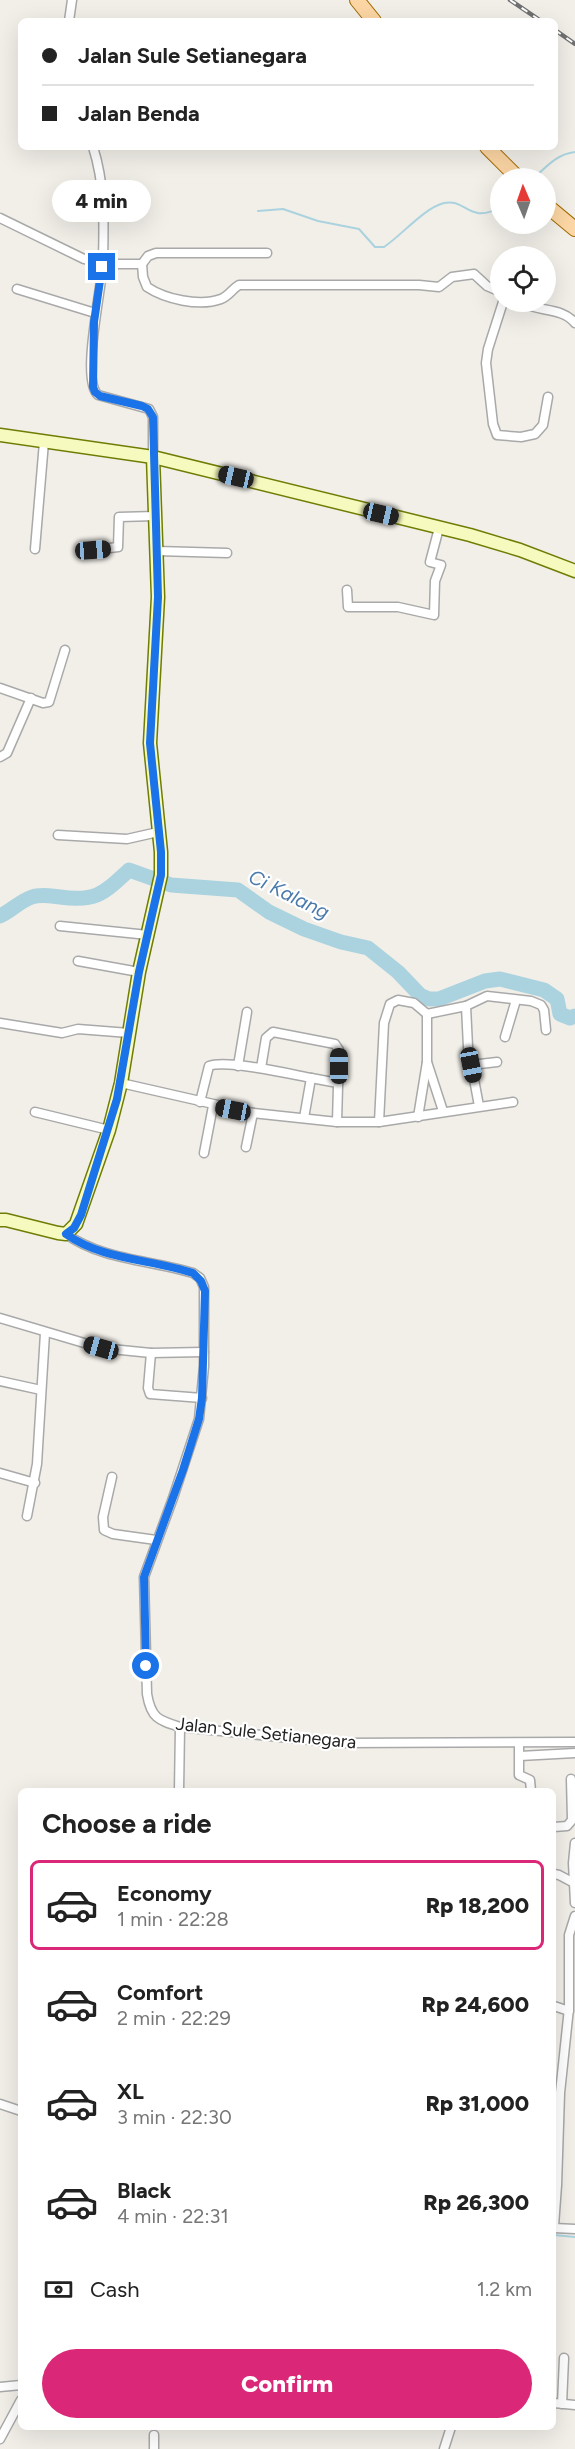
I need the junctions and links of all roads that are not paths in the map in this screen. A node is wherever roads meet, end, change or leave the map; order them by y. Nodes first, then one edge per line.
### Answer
1 (72, 0) edge
2 (357, 0) edge
3 (69, 18) edge
4 (372, 18) edge
5 (94, 150) edge
6 (490, 150) edge
7 (507, 168) edge
8 (556, 213) edge
9 (0, 218) edge
10 (575, 229) edge
11 (267, 253) dead end
12 (103, 264) junction
13 (142, 264) junction
14 (490, 287) edge
15 (17, 289) dead end
16 (500, 312) edge
17 (556, 312) edge
18 (95, 313) junction
19 (575, 323) edge
20 (548, 397) dead end
21 (0, 435) edge
22 (44, 442) junction
23 (153, 457) junction
24 (155, 516) junction
25 (439, 528) junction
26 (35, 549) dead end
27 (93, 550) dead end
28 (157, 551) junction
29 (227, 553) dead end
30 (575, 571) edge
31 (347, 590) dead end
32 (65, 650) dead end
33 (0, 688) edge
34 (31, 698) junction
35 (0, 757) edge
36 (158, 832) junction
37 (58, 835) dead end
38 (60, 926) dead end
39 (148, 935) junction
40 (78, 961) dead end
41 (139, 972) junction
42 (516, 1000) junction
43 (466, 1006) junction
44 (246, 1012) dead end
45 (427, 1014) junction
46 (0, 1023) edge
47 (546, 1030) dead end
48 (129, 1033) junction
49 (505, 1037) dead end
50 (427, 1062) junction
51 (497, 1062) dead end
52 (471, 1065) junction
53 (238, 1066) junction
54 (261, 1068) junction
55 (311, 1078) junction
56 (121, 1083) junction
57 (338, 1083) junction
58 (200, 1102) junction
59 (513, 1102) dead end
60 (213, 1106) junction
61 (479, 1106) junction
62 (35, 1112) dead end
63 (443, 1112) junction
64 (253, 1113) junction
65 (418, 1116) junction
66 (304, 1118) junction
67 (337, 1122) junction
68 (379, 1122) junction
69 (109, 1130) junction
70 (246, 1147) dead end
71 (204, 1153) dead end
72 (0, 1221) edge
73 (66, 1234) junction
74 (0, 1318) edge
75 (45, 1333) junction
76 (204, 1352) junction
77 (151, 1353) junction
78 (0, 1381) edge
79 (41, 1390) junction
80 (202, 1398) junction
81 (0, 1473) edge
82 (112, 1477) dead end
83 (35, 1483) junction
84 (27, 1516) dead end
85 (156, 1540) junction
86 (180, 1727) junction
87 (575, 1742) edge
88 (519, 1743) junction
89 (575, 1753) edge
90 (520, 1756) junction
91 (572, 1779) dead end
92 (179, 1788) edge
93 (531, 1788) edge
94 (556, 1827) edge
95 (575, 1843) edge
96 (556, 1874) edge
97 (574, 1883) edge
98 (575, 1903) edge
99 (575, 1916) edge
100 (556, 2007) edge
101 (569, 2011) junction
102 (0, 2104) edge
103 (18, 2110) edge
104 (556, 2199) edge
105 (556, 2227) edge
106 (575, 2229) edge
107 (564, 2358) dead end
108 (18, 2385) edge
109 (0, 2387) edge
110 (558, 2404) edge
111 (575, 2405) edge
112 (18, 2406) edge
113 (450, 2430) edge
114 (154, 2435) dead end
115 (0, 2439) edge
116 (154, 2449) edge
117 (444, 2449) edge

1 - 3 street
2 - 4 main road
5 - 12 street
6 - 7 main road
8 - 10 main road
9 - 12 street
11 - 13 street
12 - 13 street
12 - 18 street
13 - 14 street
15 - 18 street
16 - 20 street
17 - 19 street
18 - 23 street
21 - 22 street
22 - 23 street
22 - 26 street
23 - 24 street
23 - 25 street
24 - 27 street
24 - 28 street
25 - 30 street
25 - 31 street
28 - 29 street
28 - 36 street
32 - 34 street
33 - 34 street
34 - 35 street
36 - 37 street
36 - 39 street
38 - 39 street
39 - 41 street
40 - 41 street
41 - 48 street
42 - 43 street
42 - 47 street
42 - 49 street
43 - 45 street
43 - 52 street
44 - 53 street
45 - 50 street
45 - 68 street
46 - 48 street
48 - 56 street
50 - 63 street
50 - 65 street
51 - 52 street
52 - 61 street
53 - 54 street
53 - 58 street
54 - 55 street
54 - 57 street
55 - 57 street
55 - 66 street
56 - 58 street
56 - 69 street
57 - 67 street
58 - 60 street
59 - 61 street
60 - 64 street
60 - 71 street
61 - 63 street
62 - 69 street
63 - 65 street
64 - 66 street
64 - 70 street
65 - 68 street
66 - 67 street
67 - 68 street
69 - 73 street
72 - 73 street
73 - 76 street, Jalan Sule Setianegara
74 - 75 street
75 - 77 street
75 - 79 street
76 - 77 street
76 - 80 street, Jalan Sule Setianegara
77 - 80 street
78 - 79 street
79 - 83 street
80 - 85 street, Jalan Sule Setianegara
81 - 83 street
82 - 85 street
83 - 84 street
85 - 86 street, Jalan Sule Setianegara
86 - 88 street, Jalan Sule Setianegara
86 - 92 street
87 - 88 street, Jalan Sule Setianegara
88 - 90 street
89 - 90 street
90 - 93 street
91 - 94 street
95 - 97 street
96 - 97 street
97 - 98 street
99 - 101 street
100 - 101 street
101 - 104 street
102 - 103 street
105 - 106 street
107 - 110 street
108 - 109 street
110 - 111 street
112 - 115 street
113 - 117 street
114 - 116 street

